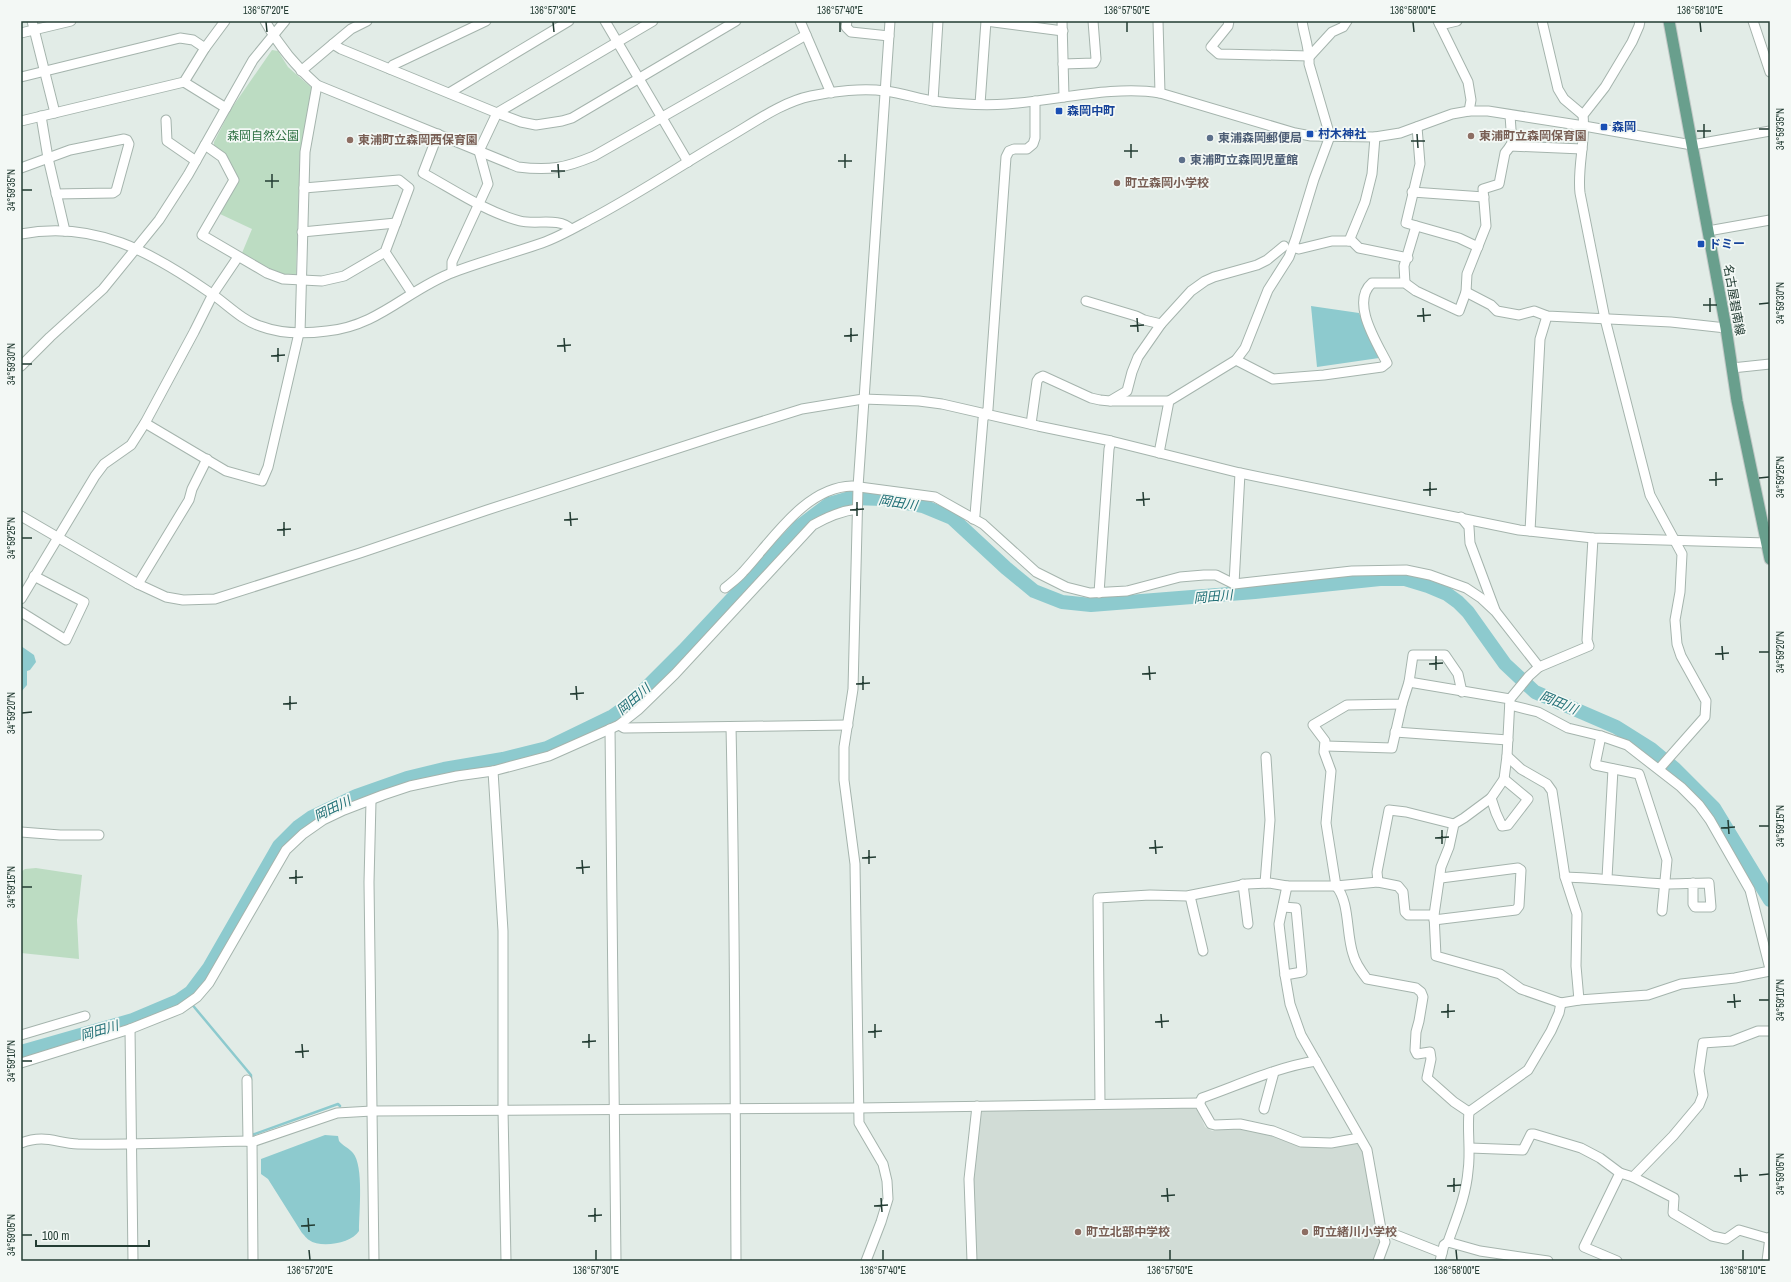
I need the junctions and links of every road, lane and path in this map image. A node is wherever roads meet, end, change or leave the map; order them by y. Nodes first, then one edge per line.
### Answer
1 (71, 21) edge
2 (265, 21) edge
3 (285, 21) edge
4 (367, 21) edge
5 (486, 21) edge
6 (569, 21) edge
7 (605, 21) edge
8 (653, 21) edge
9 (736, 21) edge
10 (800, 21) edge
11 (847, 21) edge
12 (890, 21) edge
13 (938, 21) edge
14 (986, 21) edge
15 (1062, 21) edge
16 (1093, 21) edge
17 (1158, 21) edge
18 (1230, 21) edge
19 (1302, 21) edge
20 (1347, 21) edge
21 (1457, 21) edge
22 (1542, 21) edge
23 (1640, 21) edge
24 (1669, 21) edge
25 (1753, 21) edge
26 (222, 22) edge
27 (1439, 23) edge
28 (34, 26) edge
29 (1063, 31) junction
30 (21, 33) edge
31 (273, 34) junction
32 (806, 35) junction
33 (889, 36) junction
34 (617, 42) junction
35 (333, 44) junction
36 (205, 48) junction
37 (1310, 56) junction
38 (1064, 64) junction
39 (390, 69) junction
40 (301, 71) junction
41 (45, 72) junction
42 (1770, 72) edge
43 (21, 78) edge
44 (639, 79) junction
45 (184, 82) junction
46 (317, 85) junction
47 (885, 90) junction
48 (449, 93) junction
49 (831, 93) junction
50 (1160, 93) junction
51 (1064, 97) junction
52 (933, 100) junction
53 (1035, 101) junction
54 (980, 104) junction
55 (226, 108) junction
56 (1469, 111) junction
57 (55, 113) junction
58 (497, 113) junction
59 (1510, 115) junction
60 (1583, 115) junction
61 (41, 116) junction
62 (662, 116) junction
63 (166, 120) dead end
64 (21, 121) edge
65 (1584, 126) junction
66 (1417, 127) junction
67 (1770, 131) edge
68 (438, 134) junction
69 (1330, 136) junction
70 (1375, 137) junction
71 (205, 145) junction
72 (1692, 145) junction
73 (1510, 146) junction
74 (1582, 149) junction
75 (479, 151) junction
76 (48, 158) junction
77 (196, 161) junction
78 (688, 162) junction
79 (21, 168) edge
80 (304, 188) junction
81 (1412, 192) junction
82 (56, 194) junction
83 (1484, 197) junction
84 (479, 204) junction
85 (1770, 220) edge
86 (396, 223) junction
87 (1416, 226) junction
88 (571, 229) junction
89 (65, 231) junction
90 (1708, 231) junction
91 (302, 232) junction
92 (21, 234) edge
93 (1349, 241) junction
94 (1289, 246) junction
95 (137, 248) junction
96 (1478, 248) junction
97 (385, 252) junction
98 (238, 257) junction
99 (1408, 258) junction
100 (452, 272) junction
101 (301, 281) junction
102 (1405, 283) junction
103 (1466, 292) junction
104 (212, 294) junction
105 (412, 294) junction
106 (1086, 301) dead end
107 (1547, 316) junction
108 (1605, 319) junction
109 (1161, 324) junction
110 (1726, 328) junction
111 (300, 333) junction
112 (1236, 360) junction
113 (1770, 364) edge
114 (21, 366) edge
115 (1732, 368) junction
116 (863, 399) junction
117 (1110, 401) junction
118 (1169, 401) junction
119 (984, 414) junction
120 (145, 423) junction
121 (1031, 424) junction
122 (1111, 441) junction
123 (1159, 453) junction
124 (207, 459) junction
125 (1240, 473) junction
126 (858, 487) junction
127 (857, 508) junction
128 (21, 516) edge
129 (1461, 517) junction
130 (973, 519) junction
131 (1530, 531) junction
132 (58, 538) junction
133 (1593, 538) junction
134 (1674, 540) junction
135 (1768, 541) edge
136 (1770, 560) edge
137 (34, 576) junction
138 (138, 584) junction
139 (1234, 584) junction
140 (725, 588) dead end
141 (1099, 593) junction
142 (21, 599) edge
143 (21, 612) edge
144 (1496, 612) junction
145 (1539, 667) junction
146 (1409, 682) junction
147 (1462, 692) junction
148 (1512, 699) junction
149 (1402, 704) junction
150 (848, 725) junction
151 (614, 727) junction
152 (731, 727) junction
153 (1395, 732) junction
154 (1601, 736) junction
155 (1508, 740) junction
156 (1326, 746) junction
157 (1507, 756) junction
158 (1266, 757) dead end
159 (1613, 769) junction
160 (1659, 769) junction
161 (494, 771) junction
162 (1504, 779) junction
163 (1491, 798) junction
164 (371, 801) junction
165 (1454, 824) junction
166 (21, 832) edge
167 (99, 834) dead end
168 (1565, 877) junction
169 (1440, 878) junction
170 (1607, 878) junction
171 (1378, 882) junction
172 (1265, 883) junction
173 (1693, 883) dead end
174 (1243, 884) junction
175 (1665, 884) junction
176 (1287, 886) junction
177 (1336, 886) junction
178 (1190, 896) junction
179 (1283, 907) junction
180 (1662, 911) dead end
181 (1434, 918) junction
182 (1248, 924) dead end
183 (1203, 951) dead end
184 (1770, 970) edge
185 (1285, 974) junction
186 (1579, 1000) junction
187 (1560, 1003) junction
188 (85, 1016) dead end
189 (130, 1029) junction
190 (1770, 1031) edge
191 (21, 1035) edge
192 (1316, 1060) junction
193 (21, 1062) edge
194 (1274, 1072) junction
195 (247, 1080) dead end
196 (1200, 1102) dead end
197 (1100, 1104) junction
198 (977, 1106) junction
199 (734, 1108) junction
200 (858, 1108) junction
201 (1264, 1109) dead end
202 (503, 1110) junction
203 (613, 1110) junction
204 (372, 1111) junction
205 (1469, 1112) junction
206 (1359, 1138) junction
207 (21, 1142) edge
208 (250, 1142) junction
209 (132, 1143) junction
210 (1470, 1148) junction
211 (1620, 1173) junction
212 (1633, 1177) junction
213 (1380, 1229) junction
214 (1770, 1238) edge
215 (1448, 1242) junction
216 (1441, 1257) edge
217 (133, 1261) edge
218 (253, 1261) edge
219 (374, 1261) edge
220 (506, 1261) edge
221 (616, 1261) edge
222 (736, 1261) edge
223 (866, 1261) edge
224 (972, 1261) edge
225 (1378, 1261) edge
226 (1548, 1261) edge
227 (1617, 1261) edge
228 (1767, 1261) edge

1 - 28 street
2 - 31 street
3 - 31 street
4 - 35 street
5 - 39 street
6 - 48 street
7 - 34 street
8 - 34 street
9 - 44 street
10 - 32 street
11 - 33 street
12 - 33 street
13 - 52 street
14 - 29 street
14 - 54 street
15 - 29 street
16 - 38 street
17 - 50 street
18 - 37 street
19 - 37 street
20 - 37 street
21 - 27 street
22 - 60 street
23 - 60 street
24 - 72 main road, 名古屋碧南線
25 - 42 street
26 - 36 street
27 - 56 street
28 - 30 street
28 - 41 street
29 - 38 street
31 - 40 street
31 - 55 street
32 - 49 street
32 - 62 street
33 - 47 street
34 - 44 street
34 - 58 street
35 - 39 street
35 - 40 street
36 - 41 street
36 - 45 street
37 - 69 street
38 - 51 street
39 - 48 street
40 - 46 street
41 - 43 street
41 - 57 street
44 - 58 street
44 - 62 street
45 - 55 street
45 - 57 street
46 - 68 street
46 - 80 street
47 - 49 street
47 - 52 street
47 - 116 street
48 - 58 street
49 - 78 street
50 - 51 street
50 - 69 street
51 - 53 street
52 - 54 street
53 - 54 street
53 - 119 street
55 - 71 street
56 - 59 street
56 - 66 street
57 - 61 street
58 - 75 street
59 - 65 street
59 - 73 street
60 - 65 street
61 - 64 street
61 - 76 street
62 - 75 street
62 - 78 street
63 - 77 street
65 - 72 street
65 - 74 street
66 - 70 street
66 - 81 street
67 - 72 street
68 - 75 street
68 - 84 street
69 - 70 street
69 - 94 street
70 - 93 street
71 - 77 street
71 - 98 street
72 - 90 main road, 名古屋碧南線
73 - 74 street
73 - 83 street
74 - 108 street
75 - 84 street
76 - 79 street
76 - 82 street
76 - 82 street
77 - 95 street
78 - 88 street
80 - 86 street
80 - 91 street
81 - 83 street
81 - 87 street
82 - 89 street
83 - 96 street
84 - 88 street
84 - 100 street
85 - 90 street
86 - 91 street
86 - 97 street
87 - 96 street
87 - 99 street
88 - 100 street
89 - 92 street
89 - 95 street
90 - 110 main road, 名古屋碧南線
91 - 101 street
93 - 94 street
93 - 99 street
94 - 109 street
94 - 112 street
95 - 104 street
95 - 114 street
96 - 103 street
97 - 101 street
97 - 105 street
98 - 101 street
98 - 104 street
99 - 102 street
100 - 105 street
101 - 111 street
102 - 103 street
102 - 112 street
103 - 107 street
104 - 111 street
104 - 120 street
105 - 111 street
106 - 109 street
107 - 108 street
107 - 131 street
108 - 110 street
108 - 134 street
109 - 117 street
110 - 115 main road, 名古屋碧南線
111 - 124 street
112 - 118 street
113 - 115 street
115 - 135 main road, 名古屋碧南線
116 - 119 street
116 - 126 street
116 - 138 street
117 - 118 street
117 - 121 street
118 - 123 street
119 - 121 street
119 - 130 street
120 - 124 street
120 - 132 street
121 - 122 street
122 - 123 street
122 - 141 street
123 - 125 street
124 - 138 street
125 - 129 street
125 - 139 street
126 - 127 street
126 - 130 street
126 - 140 street
127 - 150 street
127 - 151 street
128 - 132 street
129 - 131 street
129 - 144 street
130 - 141 street
131 - 133 street
132 - 137 street
132 - 138 street
133 - 134 street
133 - 145 street
134 - 135 street
134 - 160 street
135 - 136 main road, 名古屋碧南線
137 - 142 street
137 - 143 street
139 - 141 street
139 - 144 street
144 - 145 street
145 - 148 street
146 - 147 street
146 - 147 street
146 - 149 street
147 - 148 street
148 - 154 street
148 - 155 street
149 - 153 street
149 - 156 street
150 - 152 street
150 - 200 street
151 - 152 street
151 - 161 street
151 - 203 street
152 - 199 street
153 - 155 street
153 - 156 street
154 - 159 street
154 - 160 street
155 - 157 street
156 - 177 street
157 - 162 street
157 - 168 street
158 - 172 street
159 - 170 street
159 - 175 street
160 - 184 street
161 - 164 street
161 - 202 street
162 - 163 street
162 - 163 street
163 - 165 street
164 - 189 street
164 - 204 street
165 - 169 street
165 - 171 street
166 - 167 street
168 - 170 street
168 - 186 street
169 - 181 street
169 - 181 street
170 - 175 street
171 - 177 street
171 - 181 street
172 - 174 street
172 - 176 street
173 - 175 street
174 - 178 street
174 - 182 street
175 - 180 street
176 - 177 street
176 - 179 street
177 - 205 street
178 - 183 street
178 - 197 street
179 - 185 street
179 - 185 street
181 - 187 street
184 - 186 street
185 - 192 street
186 - 187 street
187 - 205 street
188 - 191 street
189 - 193 street
189 - 209 street
190 - 212 street
192 - 194 street
192 - 206 street
194 - 196 street
194 - 201 street
195 - 208 street
197 - 198 street
197 - 206 street
198 - 200 street
198 - 224 street
199 - 200 street
199 - 203 street
199 - 222 street
200 - 223 street
202 - 203 street
202 - 204 street
202 - 220 street
203 - 221 street
204 - 208 street
204 - 219 street
205 - 210 street
206 - 213 street
207 - 209 street
208 - 209 street
208 - 218 street
209 - 217 street
210 - 211 street
210 - 215 street
211 - 212 street
211 - 227 street
212 - 214 street
213 - 216 street
213 - 225 street
214 - 228 street
215 - 216 street
215 - 226 street

